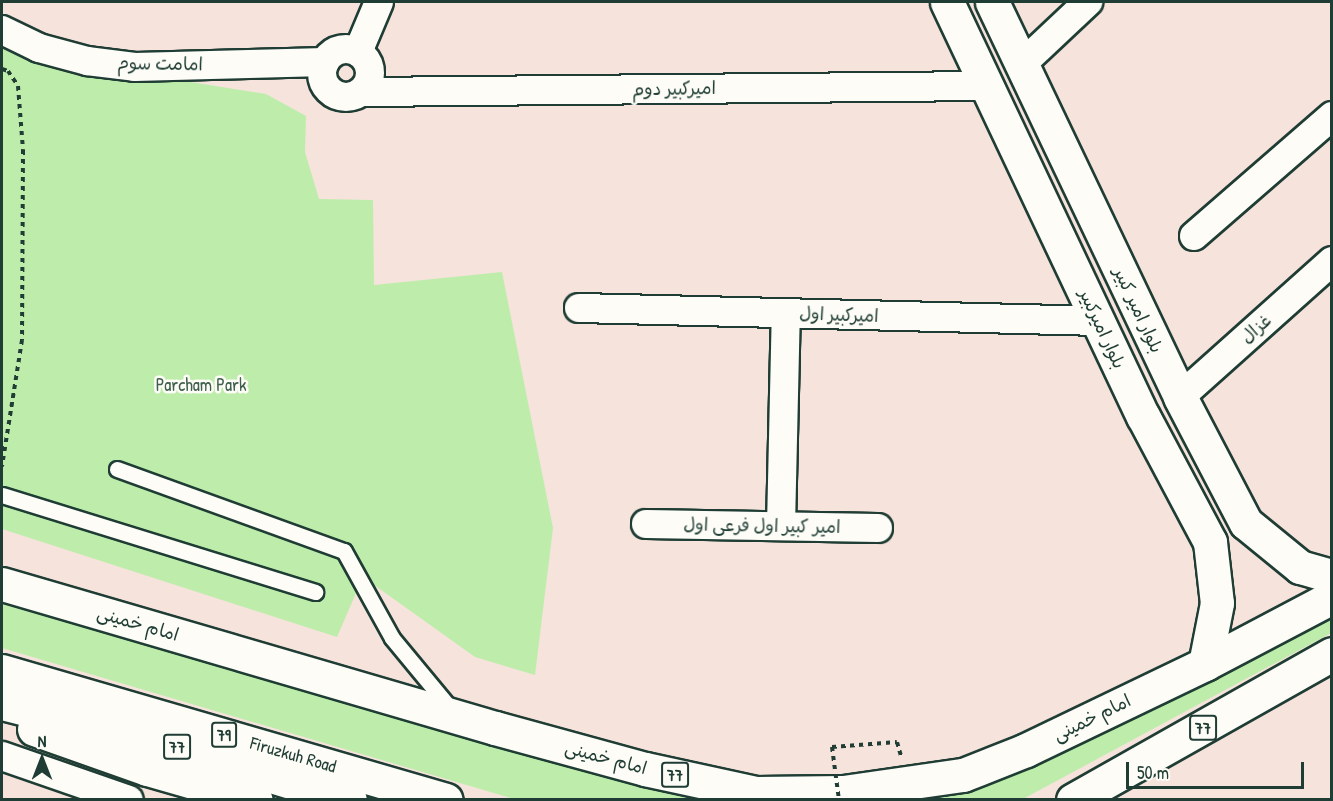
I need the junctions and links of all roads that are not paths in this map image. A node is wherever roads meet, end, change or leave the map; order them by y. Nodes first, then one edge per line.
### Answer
1 (379, 2) edge
2 (947, 2) edge
3 (992, 2) edge
4 (1088, 2) edge
5 (2, 30) edge
6 (358, 52) junction
7 (325, 62) junction
8 (1022, 64) junction
9 (987, 86) junction
10 (362, 92) junction
11 (1332, 116) edge
12 (1194, 236) dead end
13 (1332, 261) edge
14 (579, 308) dead end
15 (786, 313) junction
16 (1098, 321) junction
17 (1180, 398) junction
18 (117, 470) dead end
19 (2, 495) edge
20 (646, 524) dead end
21 (781, 526) junction
22 (878, 528) dead end
23 (1332, 576) edge
24 (2, 584) edge
25 (315, 592) dead end
26 (1332, 597) edge
27 (1332, 654) edge
28 (1205, 664) junction
29 (2, 671) edge
30 (2, 703) edge
31 (2, 718) edge
32 (458, 718) junction
33 (2, 756) edge
34 (129, 800) edge
35 (256, 800) edge
36 (350, 800) edge
37 (446, 800) edge
38 (1072, 800) edge

1 - 6 street
2 - 9 main road, بلوار امیرکبیر
3 - 8 main road, بلوار امیر کبیر
4 - 8 street
5 - 7 street, امامت سوم
6 - 7 street
6 - 10 street
7 - 10 street
8 - 17 main road, بلوار امیر کبیر
9 - 10 street, امیرکبیر دوم
9 - 16 main road, بلوار امیرکبیر
11 - 12 street
13 - 17 street, غزال
14 - 15 street, امیرکبیر اول
15 - 16 street, امیرکبیر اول
15 - 21 street
16 - 28 main road, بلوار امیرکبیر
17 - 23 main road, بلوار امیر کبیر
18 - 32 lane
19 - 25 lane
20 - 21 street, امیر کبیر اول فرعی اول
21 - 22 street, امیر کبیر اول فرعی اول
24 - 32 main road, امام خمینی / 77
26 - 28 main road, امام خمینی / 77
27 - 38 main road, 77
28 - 32 main road, امام خمینی / 77
29 - 37 main road, Firuzkuh Road / 79
30 - 36 main road, 77
31 - 35 main road
33 - 34 street

